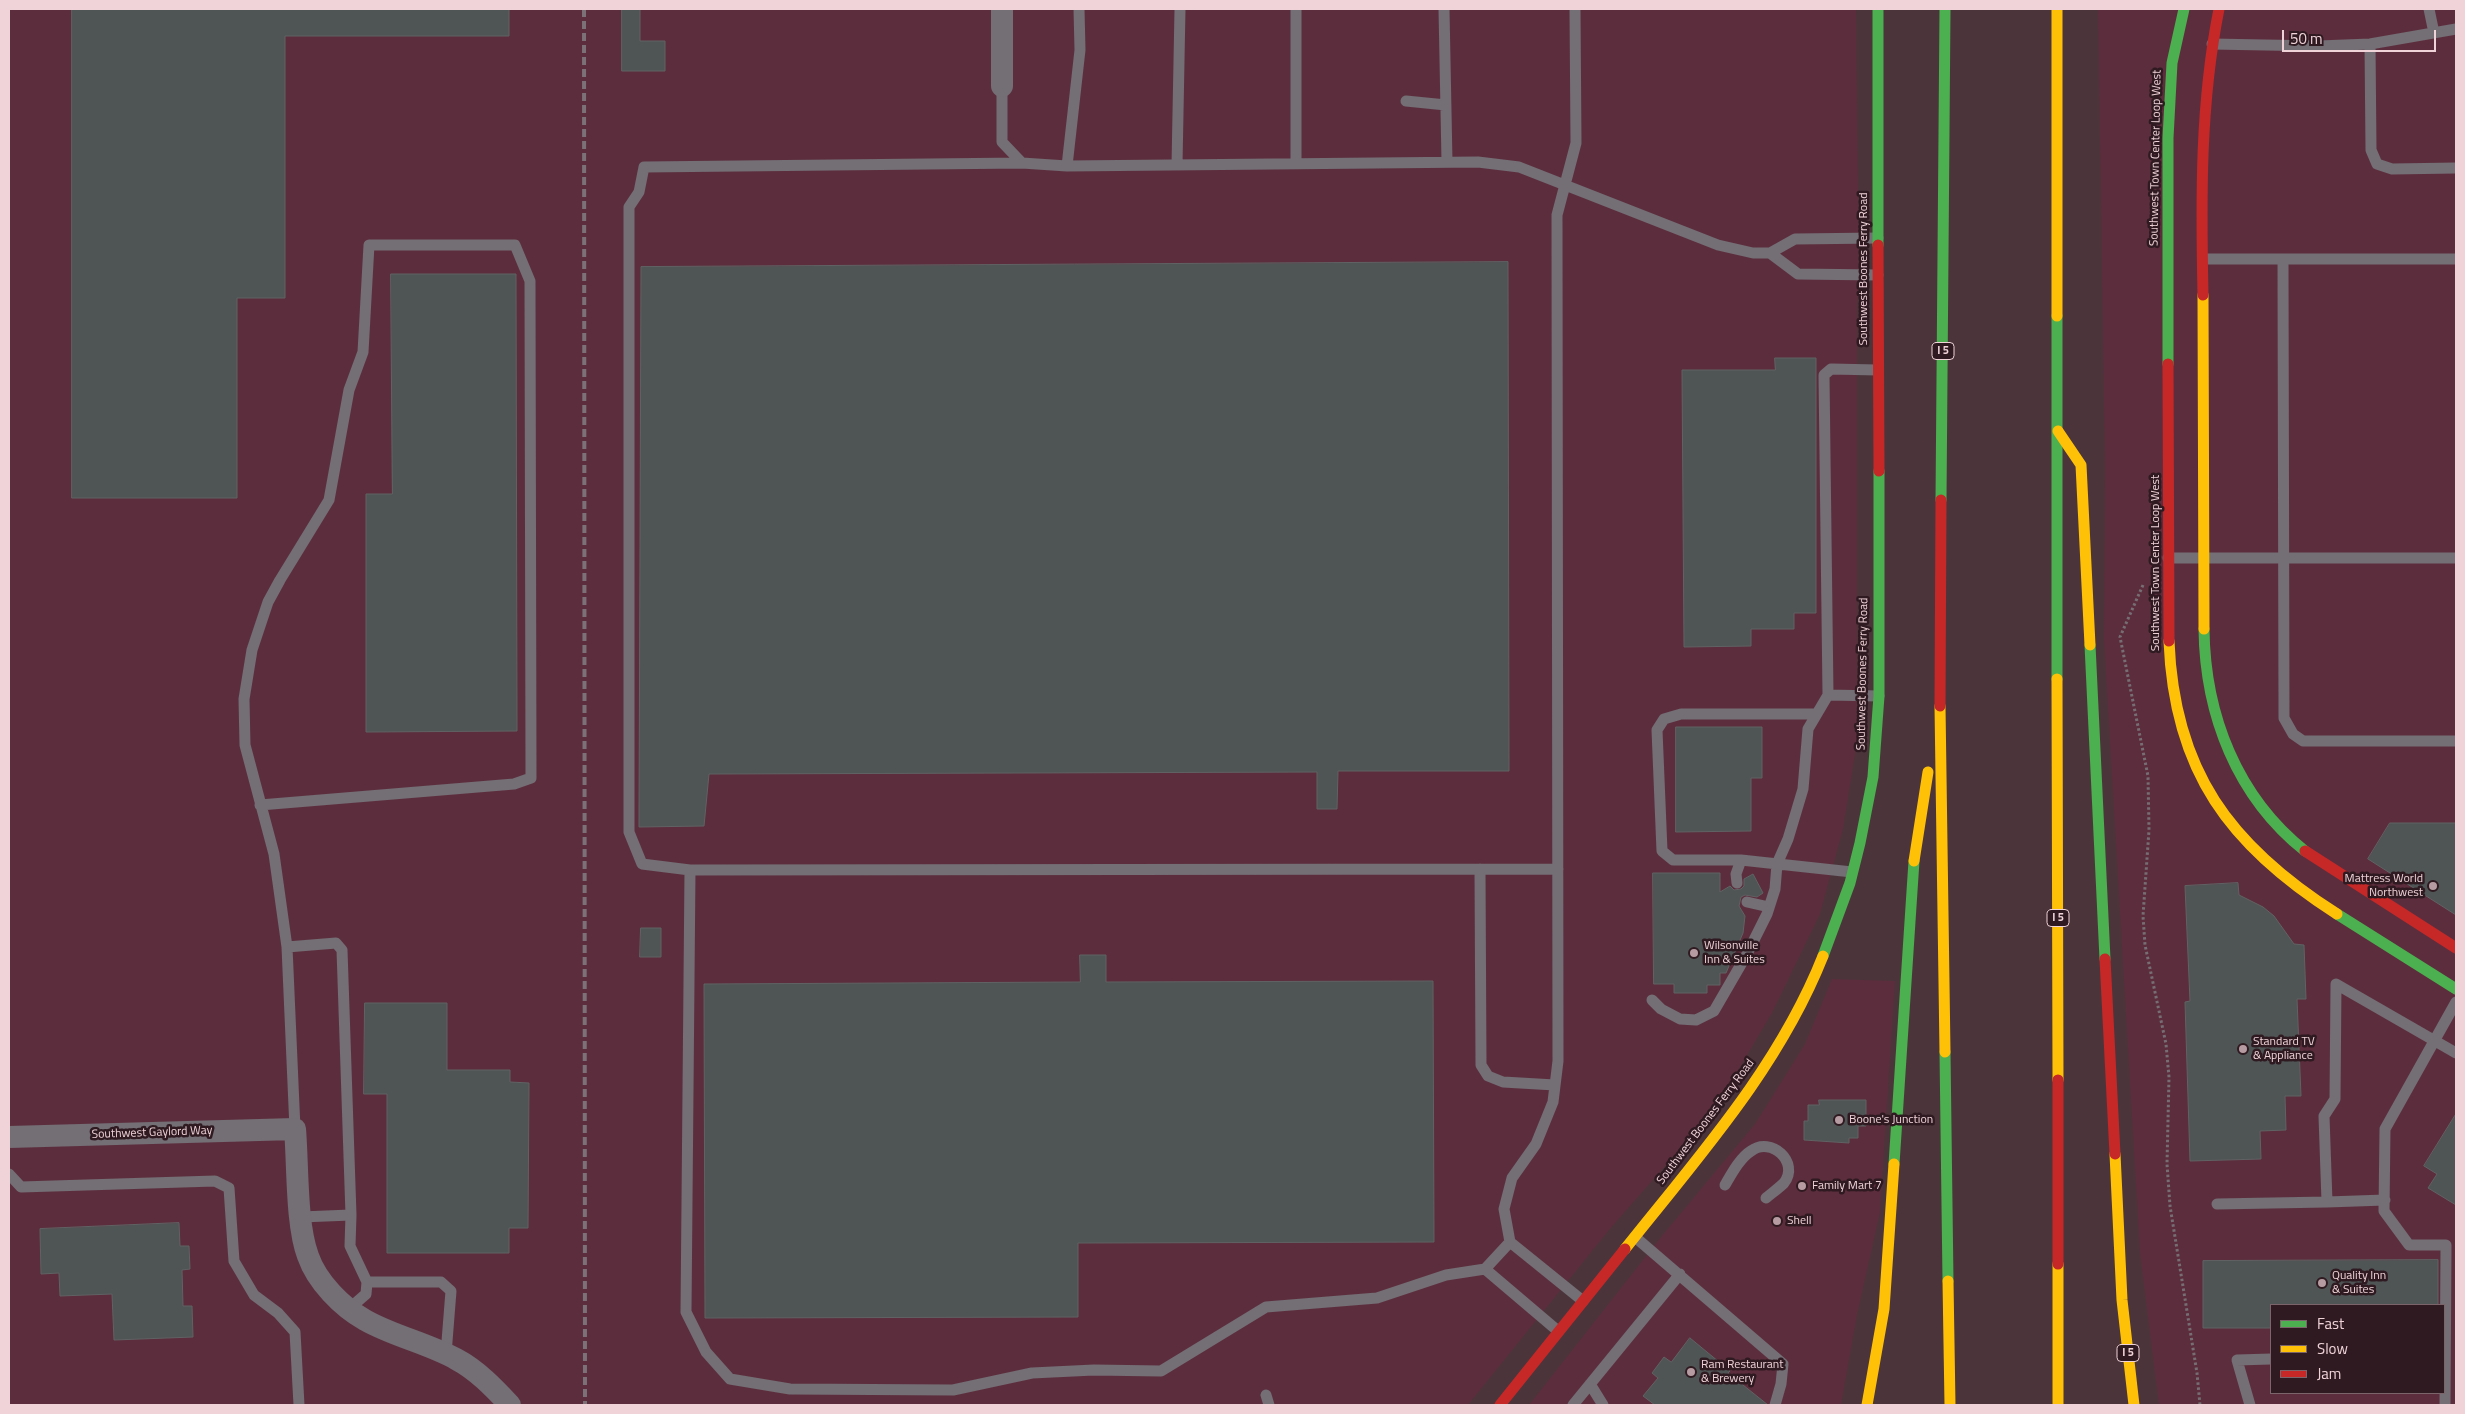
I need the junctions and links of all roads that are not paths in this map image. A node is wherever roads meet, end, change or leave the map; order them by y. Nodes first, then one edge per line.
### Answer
1 (1002, 9) edge
2 (1079, 9) edge
3 (1180, 9) edge
4 (1296, 9) edge
5 (1444, 9) edge
6 (1575, 9) edge
7 (1878, 9) edge
8 (1945, 9) edge
9 (2057, 9) edge
10 (2184, 9) edge
11 (2219, 9) edge
12 (2429, 9) edge
13 (2456, 29) edge
14 (2434, 33) junction
15 (2211, 44) junction
16 (2370, 44) junction
17 (1002, 86) joint
18 (1406, 101) dead end
19 (1446, 105) junction
20 (1447, 162) junction
21 (1022, 163) junction
22 (1296, 164) junction
23 (1177, 165) junction
24 (1067, 166) junction
25 (2456, 168) edge
26 (1566, 186) junction
27 (1878, 238) junction
28 (1770, 253) junction
29 (2203, 258) junction
30 (2283, 259) junction
31 (2456, 259) edge
32 (1878, 275) junction
33 (1878, 370) junction
34 (2058, 431) junction
35 (2168, 558) junction
36 (2202, 558) junction
37 (2282, 558) junction
38 (2456, 558) edge
39 (1940, 694) junction
40 (1828, 695) junction
41 (1879, 696) junction
42 (1816, 714) junction
43 (2456, 741) edge
44 (260, 805) junction
45 (1741, 860) junction
46 (1777, 864) junction
47 (1480, 869) junction
48 (1558, 869) junction
49 (690, 870) junction
50 (1854, 872) junction
51 (1737, 883) dead end
52 (1748, 902) dead end
53 (1769, 907) junction
54 (287, 947) junction
55 (2456, 948) edge
56 (2456, 989) edge
57 (1652, 1000) dead end
58 (2456, 1002) edge
59 (2436, 1040) junction
60 (2456, 1054) edge
61 (1555, 1085) junction
62 (296, 1128) junction
63 (9, 1137) edge
64 (9, 1174) edge
65 (1724, 1185) dead end
66 (1766, 1198) dead end
67 (2384, 1200) junction
68 (2327, 1202) junction
69 (2217, 1204) dead end
70 (351, 1215) junction
71 (301, 1217) junction
72 (1635, 1237) junction
73 (1510, 1242) junction
74 (1485, 1269) junction
75 (1680, 1274) junction
76 (367, 1282) junction
77 (1583, 1300) junction
78 (2445, 1304) edge
79 (350, 1308) junction
80 (1558, 1331) junction
81 (446, 1354) junction
82 (2270, 1359) edge
83 (1590, 1384) junction
84 (299, 1405) edge
85 (510, 1405) edge
86 (1500, 1405) edge
87 (1573, 1405) edge
88 (1603, 1405) edge
89 (1775, 1405) edge
90 (1867, 1405) edge
91 (1950, 1405) edge
92 (2058, 1405) edge
93 (2134, 1405) edge
94 (2250, 1405) edge

1 - 17 street
2 - 24 lane
3 - 23 lane
4 - 22 lane
5 - 19 lane
6 - 26 lane
7 - 27 main road, Southwest Boones Ferry Road
8 - 39 main road, I 5
9 - 34 main road, I 5
10 - 35 main road, Southwest Town Center Loop West
11 - 15 main road
12 - 14 lane
13 - 14 lane
14 - 16 lane
15 - 16 lane
15 - 29 main road
16 - 25 lane
17 - 21 lane
18 - 19 lane
19 - 20 lane
20 - 22 lane
20 - 26 lane
21 - 24 lane
21 - 49 lane
22 - 23 lane
23 - 24 lane
26 - 28 lane
26 - 48 lane
27 - 28 lane
27 - 32 main road, Southwest Boones Ferry Road
28 - 32 lane
29 - 30 lane
29 - 36 main road
30 - 31 lane
30 - 37 lane
32 - 33 main road, Southwest Boones Ferry Road
33 - 40 lane
33 - 41 main road, Southwest Boones Ferry Road
34 - 92 main road, I 5
34 - 93 main road, I 5
35 - 36 lane
35 - 56 main road, Southwest Town Center Loop West
36 - 37 lane
36 - 55 main road
37 - 38 lane
37 - 43 lane
39 - 90 main road, I 5
39 - 91 main road, I 5
40 - 41 lane
40 - 42 lane
41 - 50 main road, Southwest Boones Ferry Road
42 - 45 lane
42 - 46 lane
44 - 44 lane
44 - 54 lane
45 - 46 lane
45 - 51 lane
46 - 50 lane
46 - 53 lane
47 - 48 lane
47 - 49 lane
47 - 61 lane
48 - 61 lane
49 - 74 lane
50 - 72 main road, Southwest Boones Ferry Road
52 - 53 lane
53 - 57 lane
54 - 62 lane
54 - 70 lane
58 - 59 lane
59 - 60 lane
59 - 67 lane
59 - 68 lane
61 - 73 lane
62 - 63 street, Southwest Gaylord Way
62 - 71 street
64 - 84 lane
65 - 66 lane
67 - 68 lane
67 - 78 lane
68 - 69 lane
70 - 71 lane
70 - 76 lane
71 - 79 street
72 - 75 lane
72 - 77 main road, Southwest Boones Ferry Road
73 - 74 lane
73 - 77 lane
74 - 80 lane
75 - 83 lane
75 - 89 lane
76 - 79 lane
76 - 81 lane
77 - 80 main road, Southwest Boones Ferry Road
79 - 81 street
80 - 86 main road, Southwest Boones Ferry Road
81 - 85 street
82 - 94 lane
83 - 87 lane
83 - 88 lane

